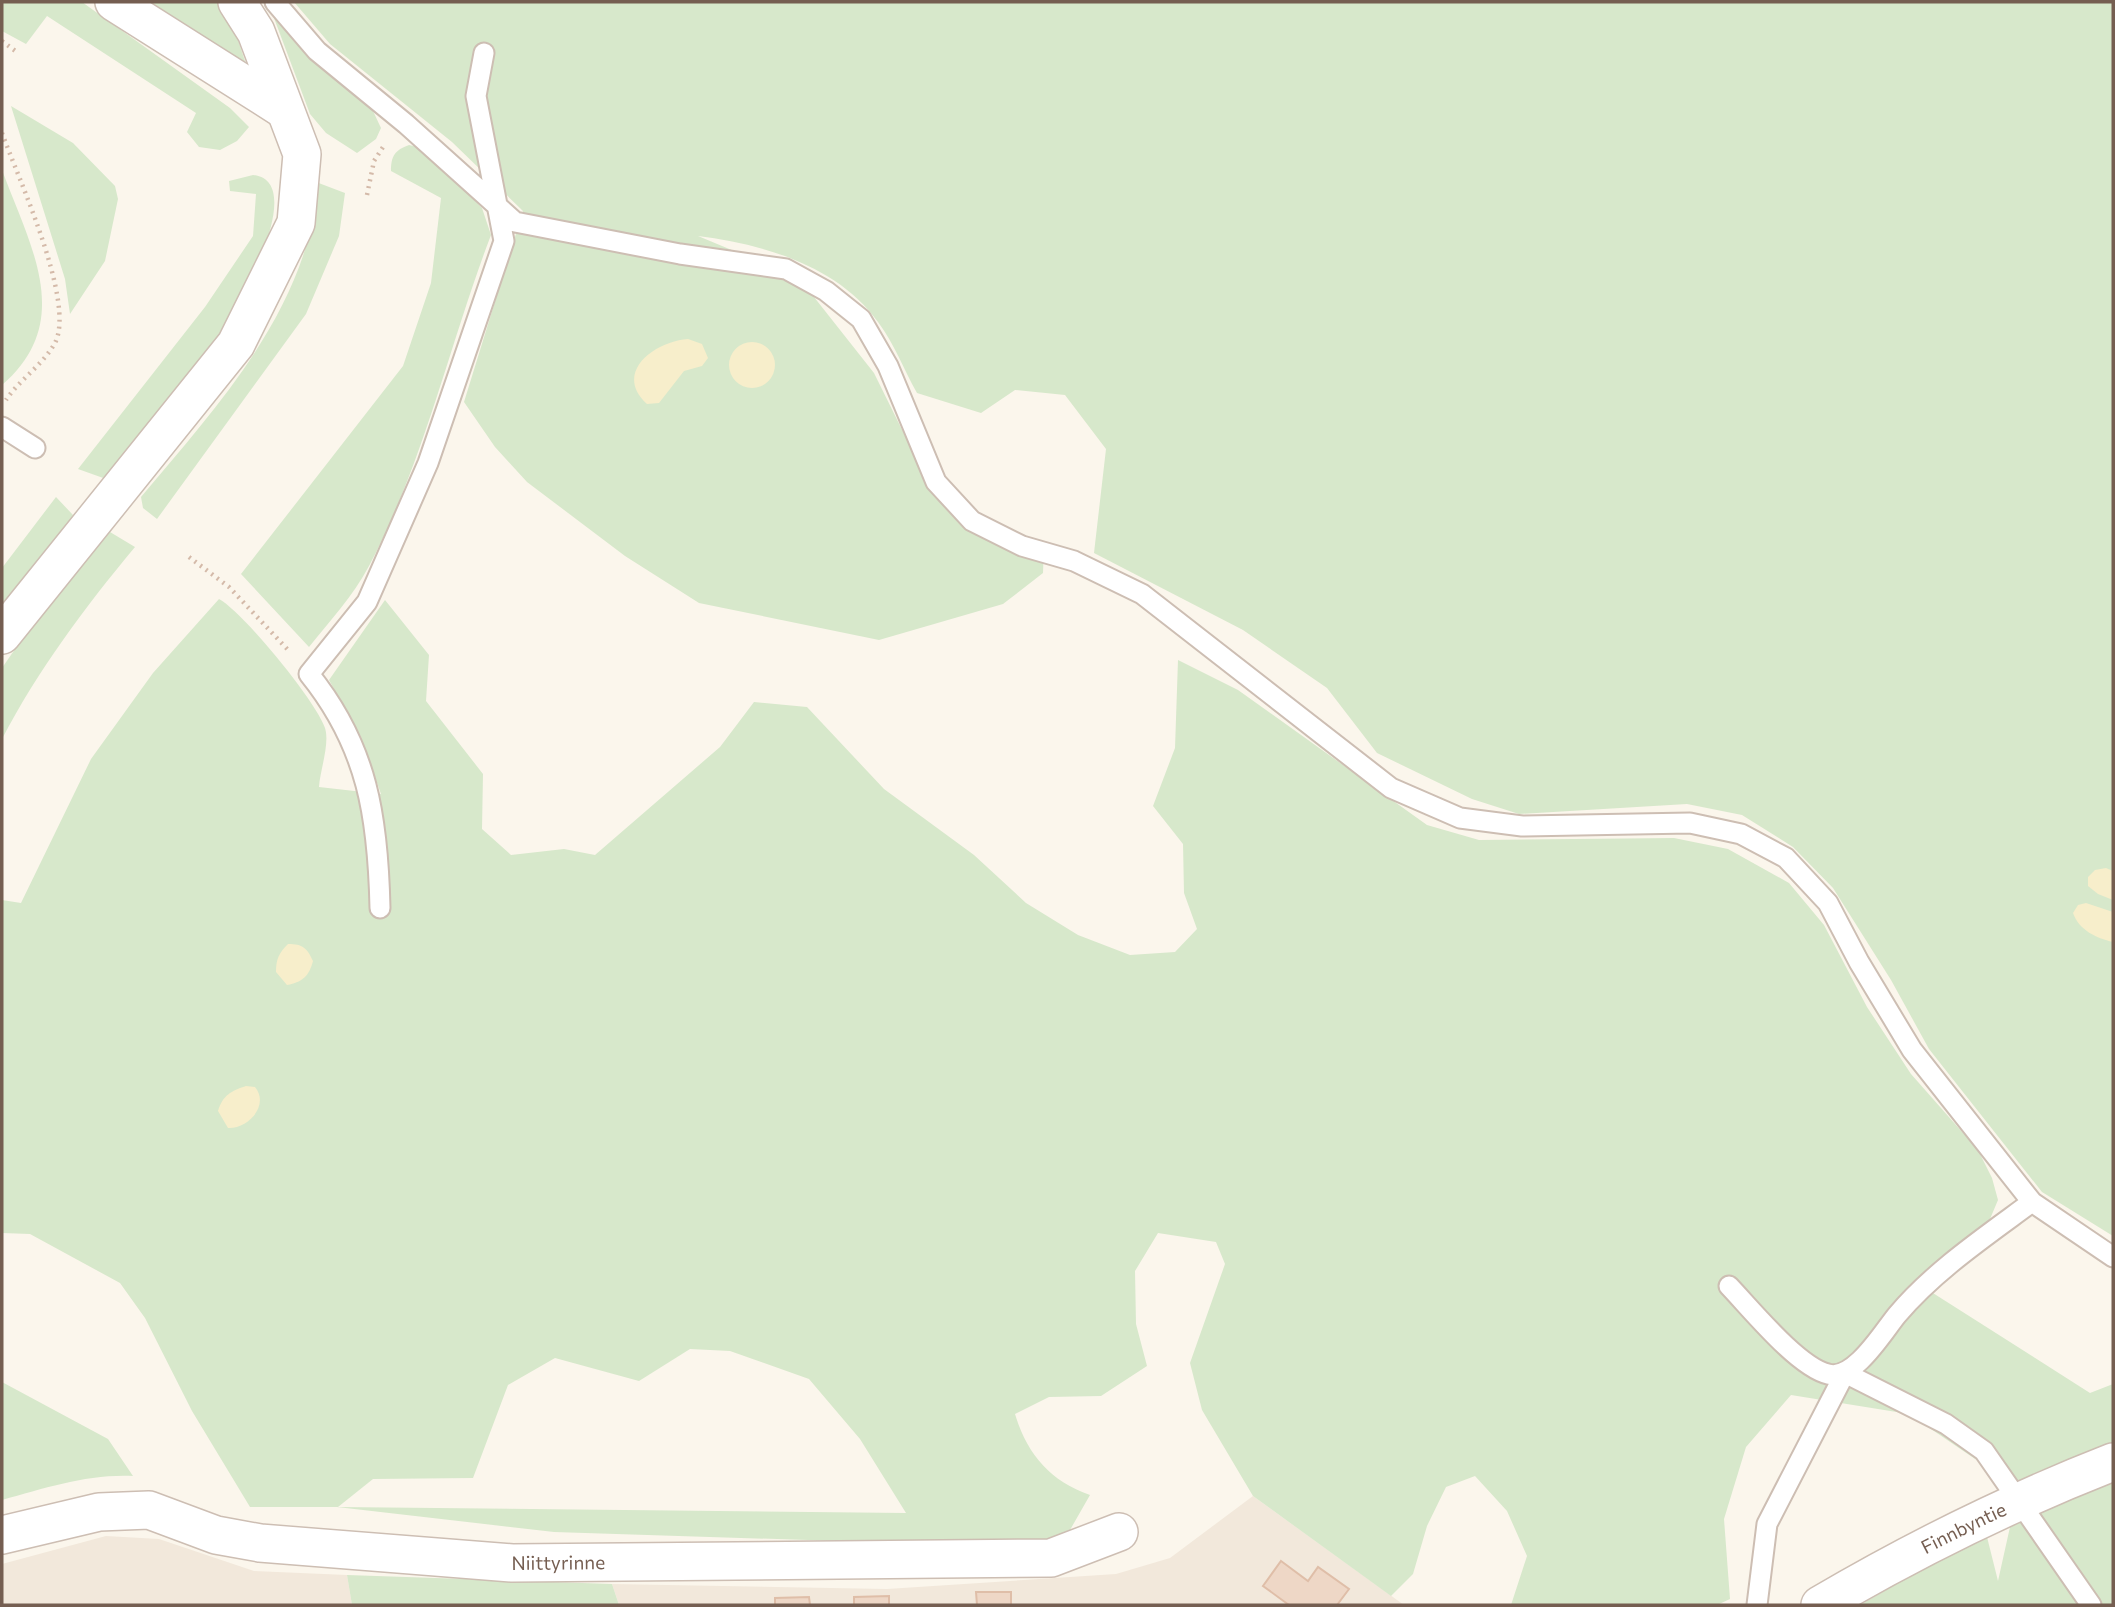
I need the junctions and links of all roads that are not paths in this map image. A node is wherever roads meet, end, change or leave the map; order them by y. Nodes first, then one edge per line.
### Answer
1 (114, 2) edge
2 (237, 2) edge
3 (275, 2) edge
4 (484, 53) dead end
5 (283, 109) junction
6 (495, 207) junction
7 (2, 427) edge
8 (35, 448) dead end
9 (2, 635) edge
10 (380, 908) dead end
11 (2032, 1202) junction
12 (2113, 1257) edge
13 (1729, 1286) dead end
14 (1845, 1373) junction
15 (2113, 1462) edge
16 (2016, 1500) junction
17 (1119, 1532) dead end
18 (2, 1535) edge
19 (1757, 1605) edge
20 (1820, 1605) edge
21 (2091, 1605) edge

1 - 5 street
2 - 5 street
3 - 6 lane
4 - 6 lane
5 - 9 street
6 - 10 lane
6 - 11 lane
7 - 8 lane
11 - 12 lane
11 - 14 lane
13 - 14 lane
14 - 16 lane
14 - 19 lane
15 - 16 street, Finnbyntie
16 - 20 street, Finnbyntie
16 - 21 lane
17 - 18 street, Niittyrinne

